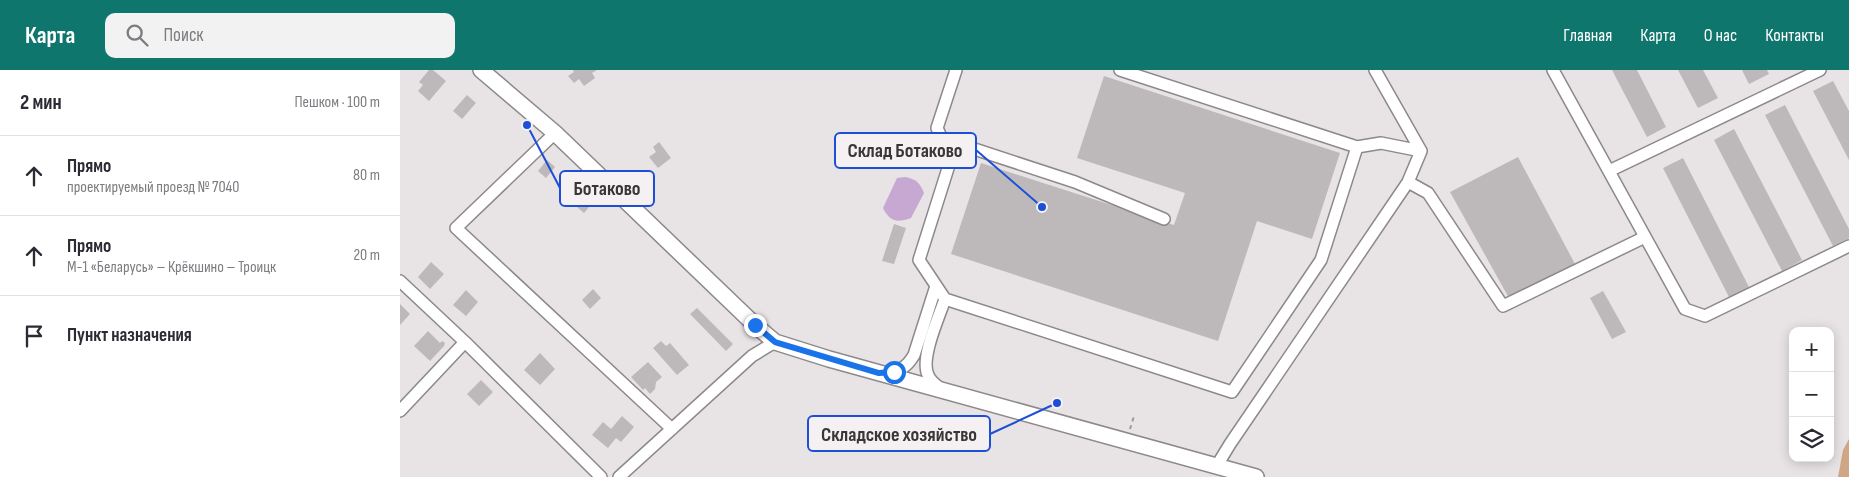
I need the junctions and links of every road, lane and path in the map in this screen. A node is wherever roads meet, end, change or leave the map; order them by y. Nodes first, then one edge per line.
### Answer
1 (481, 70) edge
2 (956, 70) edge
3 (1120, 70) edge
4 (1375, 70) edge
5 (1553, 70) edge
6 (1820, 70) edge
7 (555, 133) junction
8 (956, 143) junction
9 (1358, 148) junction
10 (1421, 151) junction
11 (1609, 171) junction
12 (1408, 182) junction
13 (1164, 219) dead end
14 (1645, 237) junction
15 (1849, 246) edge
16 (400, 281) edge
17 (936, 286) junction
18 (945, 299) junction
19 (466, 342) junction
20 (775, 342) junction
21 (879, 373) junction
22 (945, 391) junction
23 (400, 411) edge
24 (1134, 416) dead end
25 (672, 428) junction
26 (1129, 431) dead end
27 (1216, 467) junction
28 (601, 477) edge
29 (619, 477) edge
30 (1256, 477) edge

1 - 7 main road
2 - 8 street
3 - 9 street
4 - 10 street
5 - 11 street
6 - 11 street
7 - 20 main road
7 - 25 street
8 - 13 street
8 - 17 street
9 - 10 street
9 - 18 street
10 - 12 street
11 - 14 street
12 - 14 street
12 - 27 street
14 - 15 street
16 - 19 street
17 - 18 street
17 - 21 street
18 - 22 street
19 - 23 street
19 - 28 street
20 - 21 main road
20 - 25 street
21 - 22 main road
22 - 27 main road
24 - 26 path
25 - 29 street
27 - 30 main road

